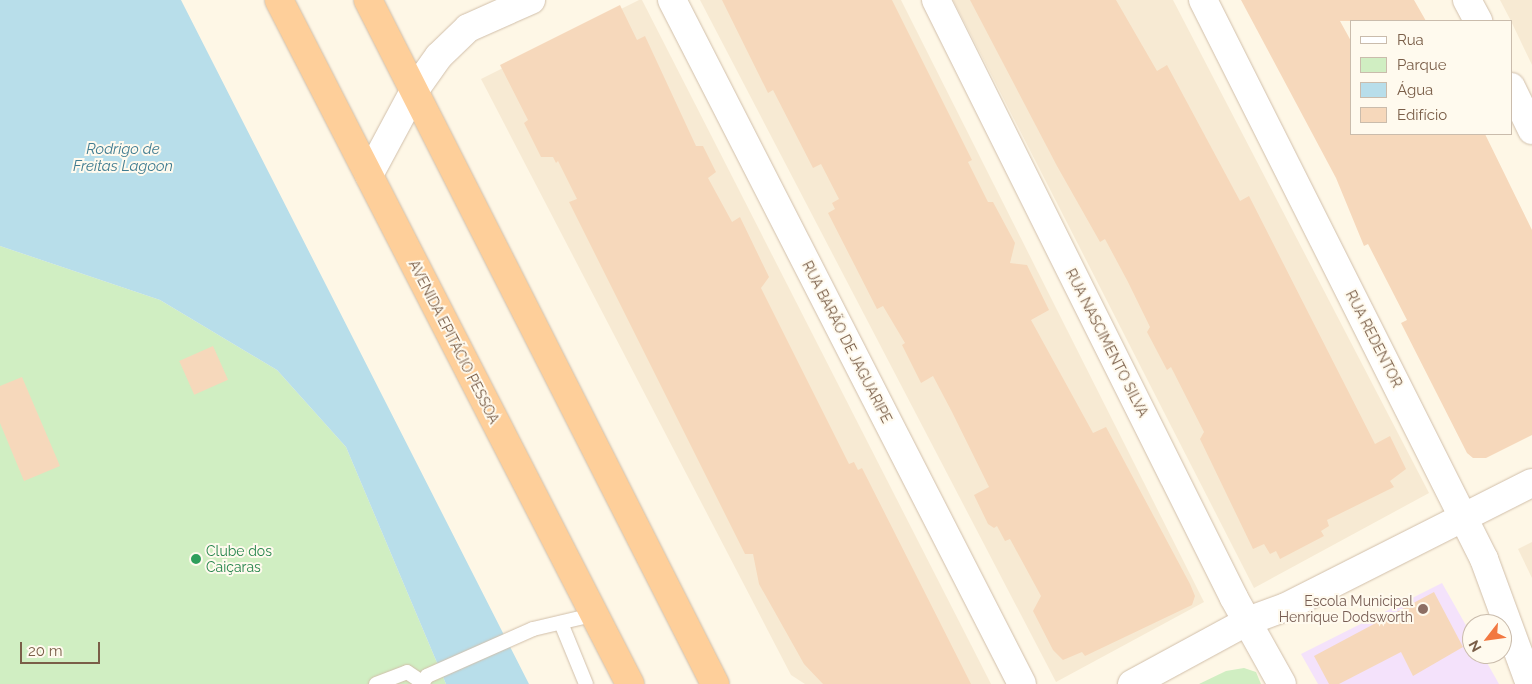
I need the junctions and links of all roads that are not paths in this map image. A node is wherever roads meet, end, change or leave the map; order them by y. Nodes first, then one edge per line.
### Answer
1 (279, 0) edge
2 (368, 0) edge
3 (531, 0) edge
4 (672, 0) edge
5 (936, 0) edge
6 (1203, 0) edge
7 (1467, 0) edge
8 (1477, 20) edge
9 (1512, 89) edge
10 (414, 91) junction
11 (1532, 130) edge
12 (369, 175) junction
13 (1532, 483) edge
14 (1464, 517) junction
15 (592, 615) junction
16 (1248, 621) junction
17 (561, 623) junction
18 (424, 681) edge
19 (376, 684) edge
20 (586, 684) edge
21 (630, 684) edge
22 (715, 684) edge
23 (1022, 684) edge
24 (1132, 684) edge
25 (1282, 684) edge
26 (1530, 684) edge

1 - 12 highway, AVENIDA EPITÁCIO PESSOA
2 - 10 highway
3 - 10 street
4 - 23 street, RUA BARÃO DE JAGUARIPE
5 - 16 street, RUA NASCIMENTO SILVA
6 - 14 street, RUA REDENTOR
7 - 8 street
9 - 11 street
10 - 12 street
10 - 22 highway
12 - 15 highway, AVENIDA EPITÁCIO PESSOA
13 - 14 street
14 - 16 street
14 - 26 street, RUA REDENTOR
15 - 17 lane
15 - 21 highway, AVENIDA EPITÁCIO PESSOA
16 - 24 street
16 - 25 street, RUA NASCIMENTO SILVA
17 - 18 lane
17 - 20 lane
18 - 19 lane

